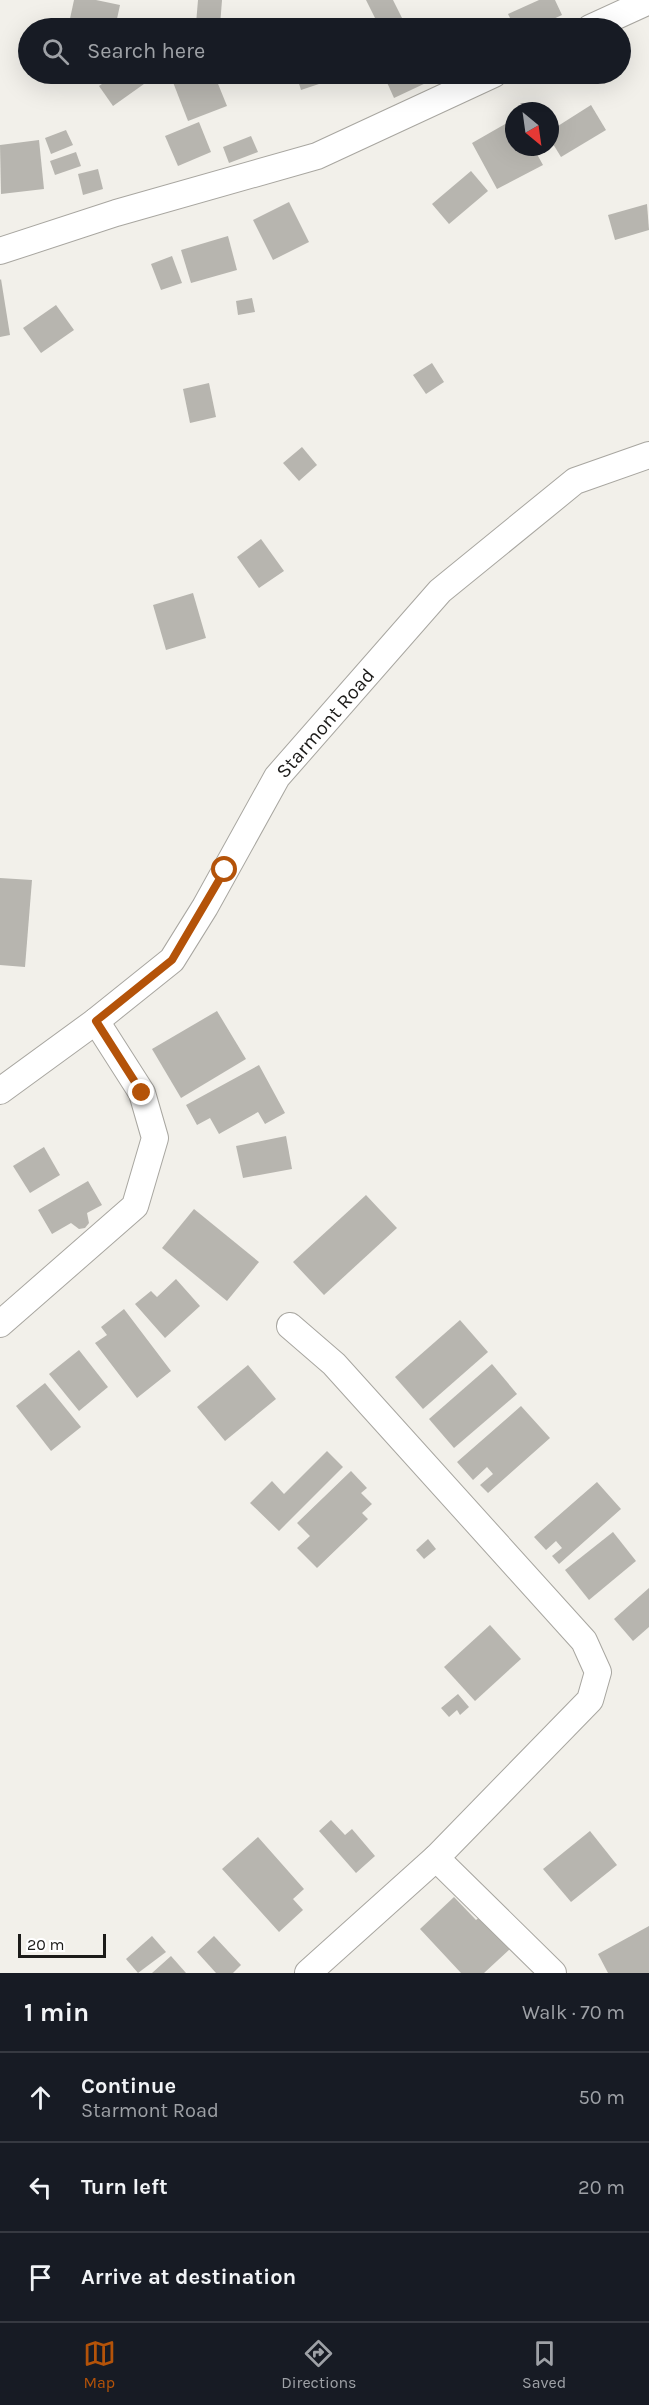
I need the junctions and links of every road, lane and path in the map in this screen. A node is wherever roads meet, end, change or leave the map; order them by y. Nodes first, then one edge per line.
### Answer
1 (649, 1) edge
2 (612, 18) edge
3 (472, 84) edge
4 (0, 251) edge
5 (649, 455) edge
6 (96, 1021) junction
7 (0, 1091) edge
8 (0, 1323) edge
9 (290, 1326) dead end
10 (436, 1858) junction
11 (308, 1973) edge
12 (553, 1973) edge

1 - 2 street
3 - 4 street
5 - 6 street, Starmont Road
6 - 7 street, Starmont Road
6 - 8 street
9 - 10 street
10 - 11 street
10 - 12 street

